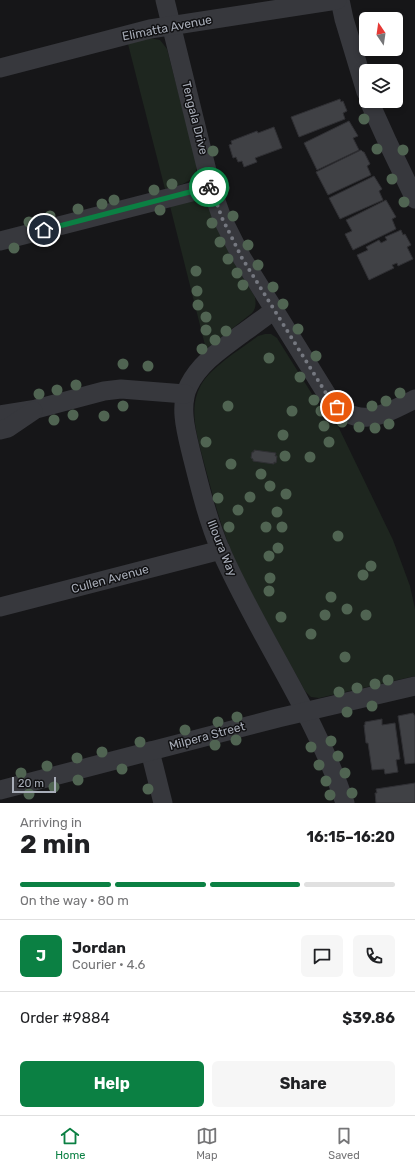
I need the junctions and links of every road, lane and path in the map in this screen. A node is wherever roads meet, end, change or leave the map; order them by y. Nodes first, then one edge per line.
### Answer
1 (165, 0) edge
2 (337, 0) edge
3 (340, 0) edge
4 (172, 25) junction
5 (0, 68) edge
6 (359, 69) edge
7 (372, 108) edge
8 (211, 187) junction
9 (415, 199) edge
10 (0, 241) edge
11 (274, 310) junction
12 (185, 394) junction
13 (415, 399) edge
14 (36, 409) junction
15 (0, 415) edge
16 (0, 430) edge
17 (221, 550) junction
18 (0, 607) edge
19 (415, 686) edge
20 (304, 711) junction
21 (150, 751) junction
22 (0, 790) edge
23 (163, 803) edge
24 (345, 803) edge

1 - 4 street, Tengala Drive
2 - 4 street, Elimatta Avenue
3 - 6 street
4 - 5 street, Elimatta Avenue
4 - 8 street, Tengala Drive
7 - 9 street
8 - 10 street
8 - 11 street, Tengala Drive
11 - 12 street, Illoura Way
11 - 13 street, Tengala Drive
12 - 14 street
12 - 17 street, Illoura Way
14 - 15 street
14 - 16 street
17 - 18 street, Cullen Avenue
17 - 20 street, Illoura Way
19 - 20 street, Milpera Street
20 - 21 street, Milpera Street
20 - 24 street, Illoura Way
21 - 22 street, Milpera Street
21 - 23 street

